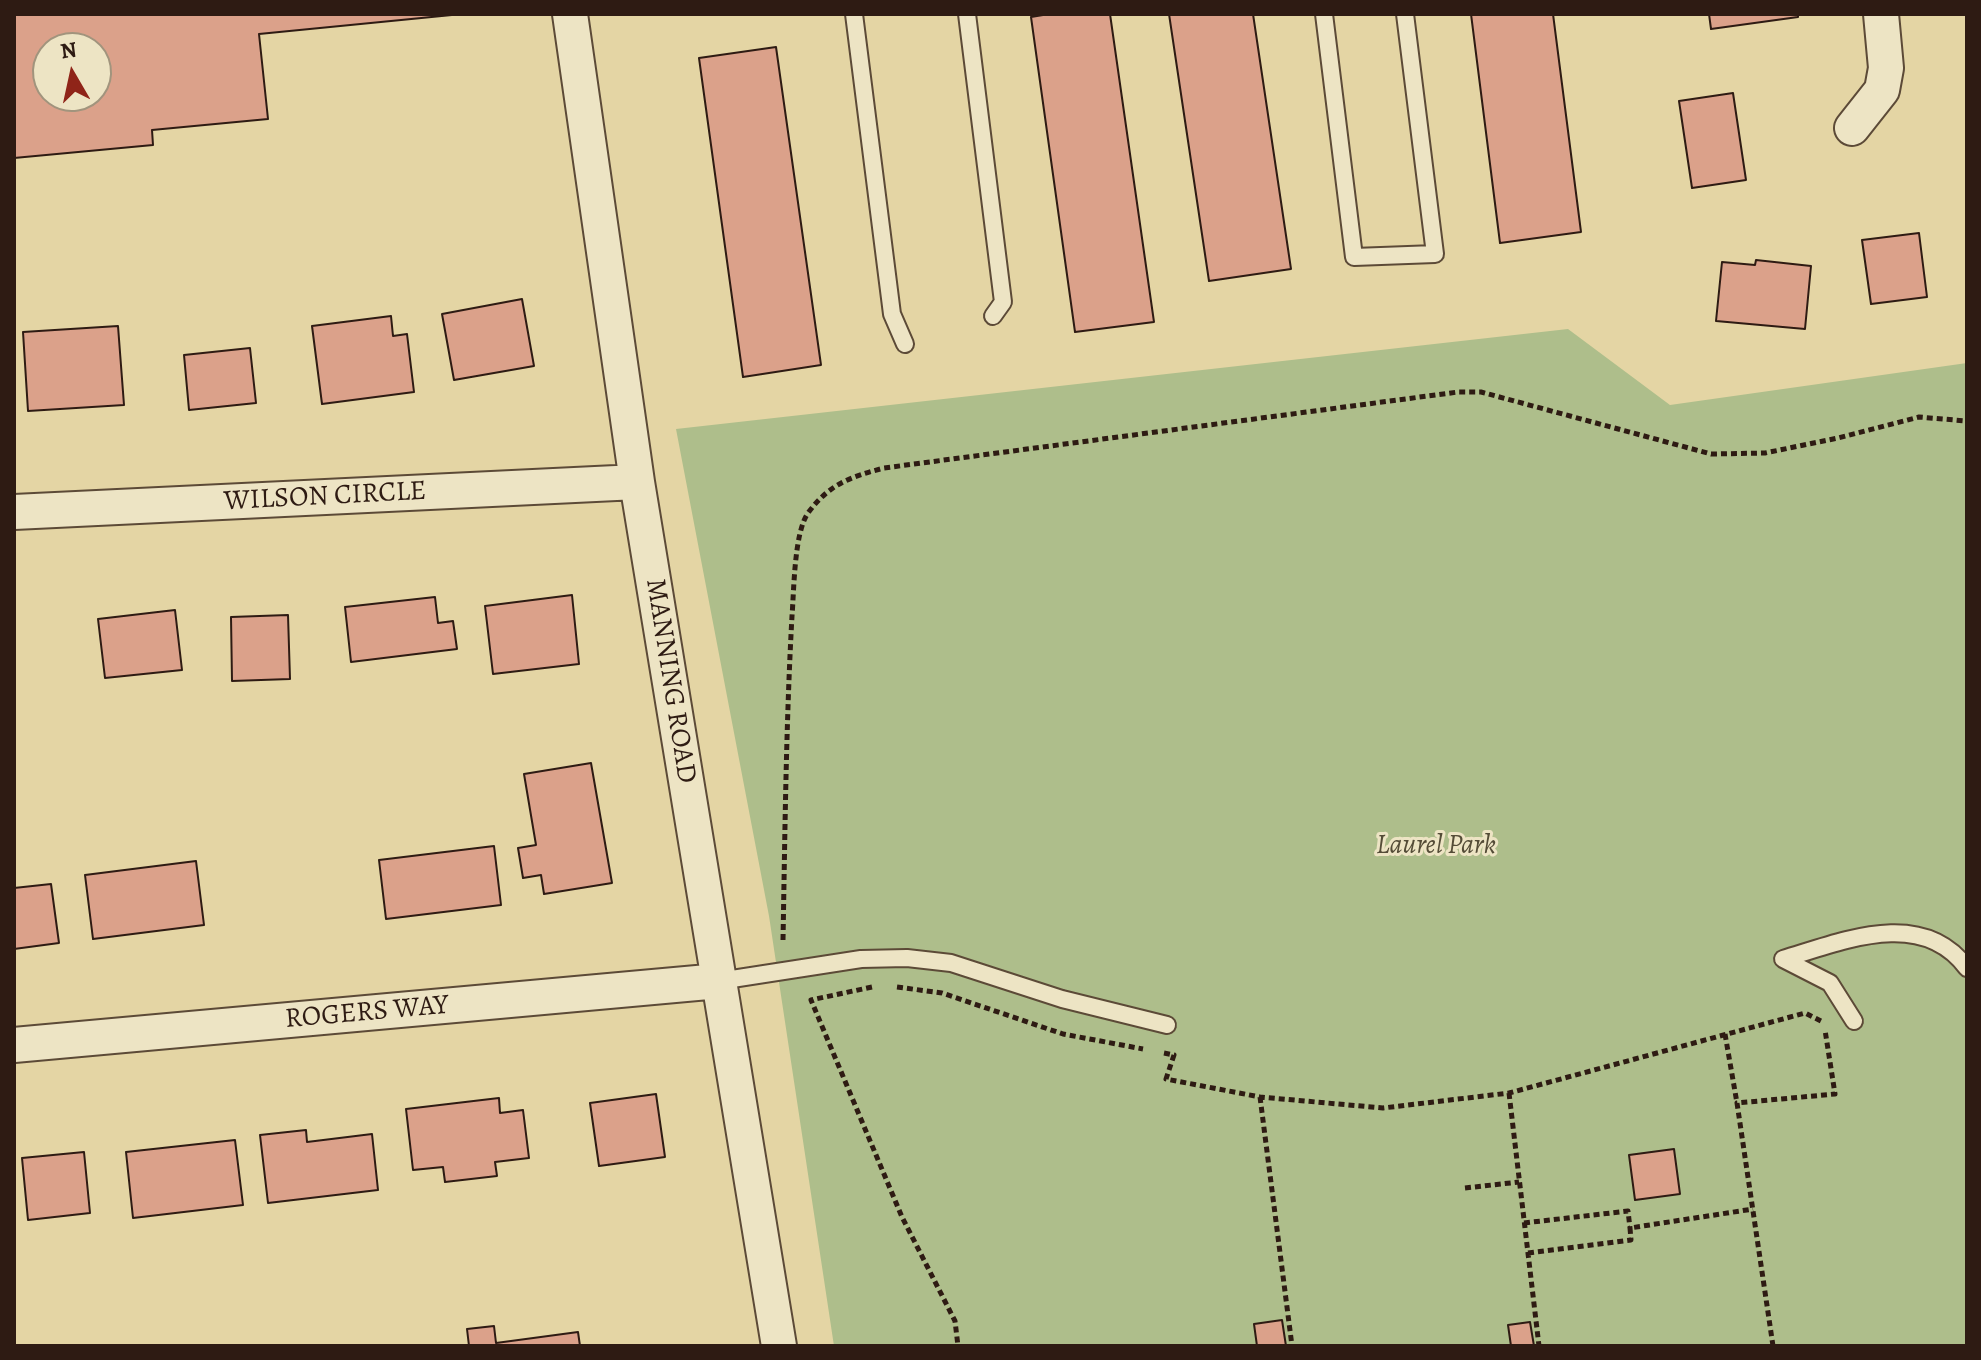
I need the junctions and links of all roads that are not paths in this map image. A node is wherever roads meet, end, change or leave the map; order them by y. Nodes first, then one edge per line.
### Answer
1 (570, 14) edge
2 (854, 14) edge
3 (967, 14) edge
4 (1324, 14) edge
5 (1405, 14) edge
6 (1881, 14) edge
7 (1852, 128) dead end
8 (993, 316) dead end
9 (905, 344) dead end
10 (637, 482) junction
11 (14, 512) edge
12 (1967, 968) edge
13 (719, 981) junction
14 (1854, 1021) dead end
15 (1167, 1025) dead end
16 (14, 1045) edge
17 (779, 1346) edge

1 - 10 street, MANNING ROAD
2 - 9 lane
3 - 8 lane
4 - 5 lane
6 - 7 street
10 - 11 street, WILSON CIRCLE
10 - 13 street, MANNING ROAD
12 - 14 lane
13 - 15 lane
13 - 16 street, ROGERS WAY
13 - 17 street, MANNING ROAD

